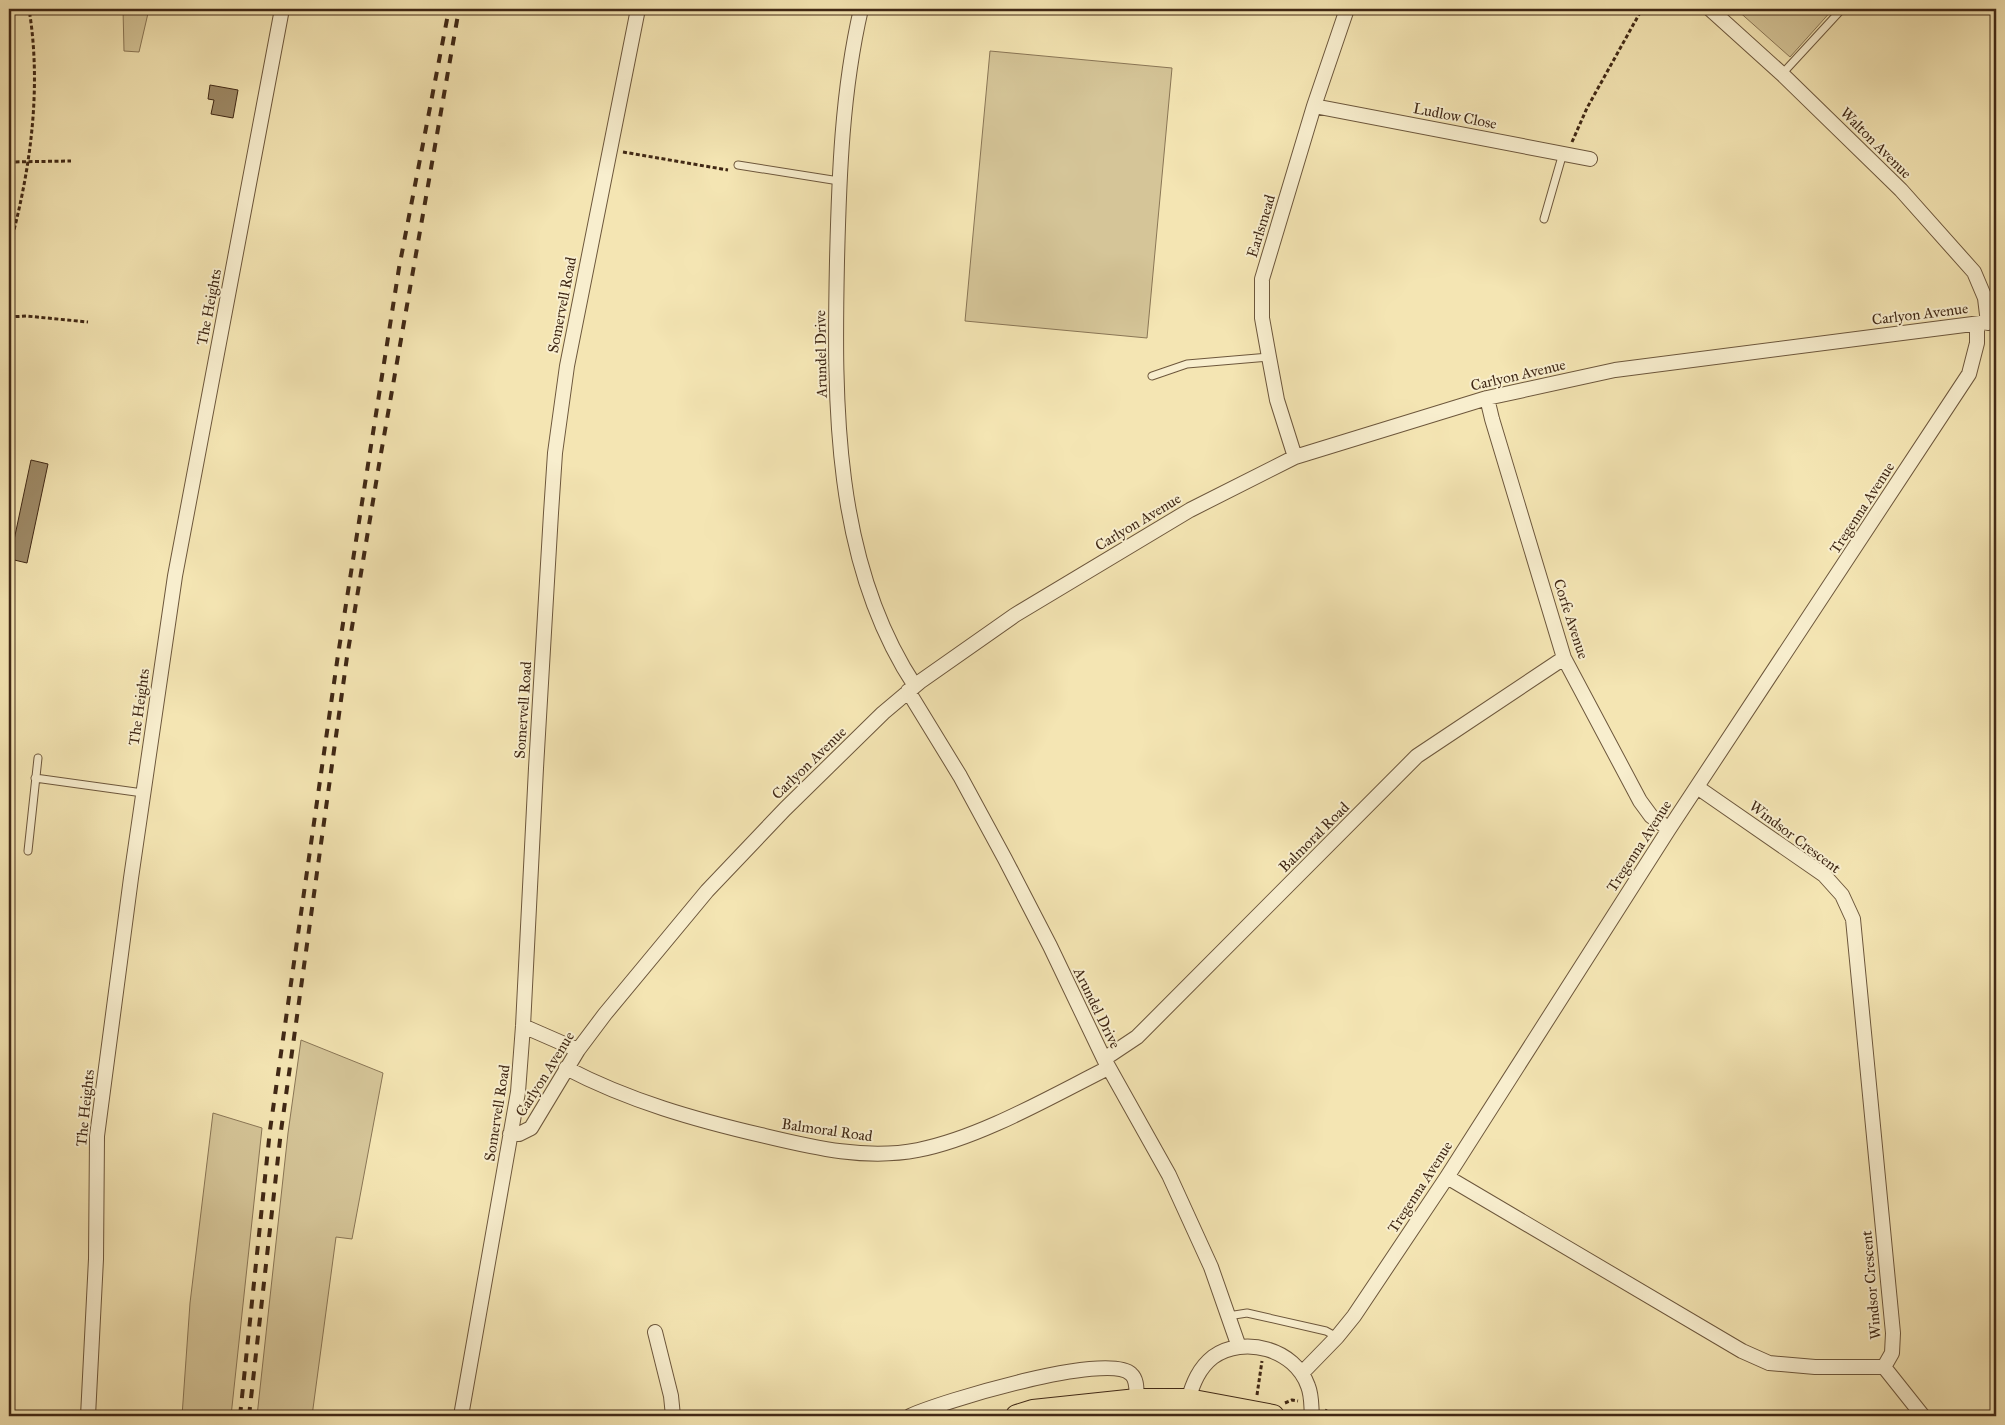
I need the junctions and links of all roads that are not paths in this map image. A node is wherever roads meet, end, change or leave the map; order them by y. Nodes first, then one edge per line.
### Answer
1 (282, 9) edge
2 (638, 9) edge
3 (861, 9) edge
4 (1347, 9) edge
5 (1710, 9) edge
6 (1842, 9) edge
7 (1782, 74) junction
8 (1314, 106) junction
9 (1565, 153) junction
10 (1590, 159) dead end
11 (738, 165) road end
12 (839, 181) junction
13 (1544, 219) dead end
14 (1987, 323) edge
15 (1269, 357) junction
16 (1152, 376) dead end
17 (1487, 398) junction
18 (1295, 457) junction
19 (1564, 658) junction
20 (912, 689) junction
21 (38, 758) dead end
22 (35, 778) junction
23 (1697, 787) junction
24 (143, 793) junction
25 (1668, 829) junction
26 (28, 851) dead end
27 (524, 1026) junction
28 (578, 1050) junction
29 (1106, 1064) junction
30 (566, 1068) junction
31 (510, 1134) junction
32 (1447, 1176) junction
33 (1228, 1316) junction
34 (655, 1332) dead end
35 (1337, 1337) junction
36 (1239, 1347) junction
37 (1884, 1367) junction
38 (1302, 1373) junction
39 (1137, 1400) junction
40 (1188, 1400) junction
41 (88, 1416) edge
42 (461, 1416) edge
43 (673, 1416) edge
44 (910, 1416) edge
45 (1017, 1416) edge
46 (1273, 1416) edge
47 (1312, 1416) edge
48 (1923, 1416) edge

1 - 24 street, The Heights
2 - 27 street, Somervell Road
3 - 12 street, Arundel Drive
4 - 8 street, Earlsmead
5 - 7 street, Walton Avenue
6 - 7 lane
7 - 14 street, Walton Avenue
8 - 9 street, Ludlow Close
8 - 15 street, Earlsmead
9 - 10 street, Ludlow Close
9 - 13 lane
11 - 12 lane
12 - 20 street, Arundel Drive
14 - 17 street, Carlyon Avenue
14 - 23 street, Tregenna Avenue
15 - 16 lane
15 - 18 street, Earlsmead
17 - 18 street, Carlyon Avenue
17 - 19 street, Corfe Avenue
18 - 20 street, Carlyon Avenue
19 - 25 street, Corfe Avenue
19 - 29 street, Balmoral Road
20 - 28 street, Carlyon Avenue
20 - 29 street, Arundel Drive
21 - 22 lane
22 - 24 lane
22 - 26 lane
23 - 25 street, Tregenna Avenue
23 - 37 street, Windsor Crescent
24 - 41 street, The Heights
25 - 32 street, Tregenna Avenue
27 - 28 street
27 - 31 street, Somervell Road
28 - 30 street, Carlyon Avenue
29 - 30 street, Balmoral Road
29 - 33 street, Arundel Drive
30 - 31 street, Carlyon Avenue
31 - 42 street, Somervell Road
32 - 35 street, Tregenna Avenue
32 - 37 street
33 - 35 lane
33 - 36 street, Arundel Drive
34 - 43 street
35 - 38 street, Tregenna Avenue
36 - 38 street
36 - 40 street
37 - 48 street
38 - 47 street
39 - 40 main road
39 - 44 street
39 - 45 main road
40 - 46 main road

